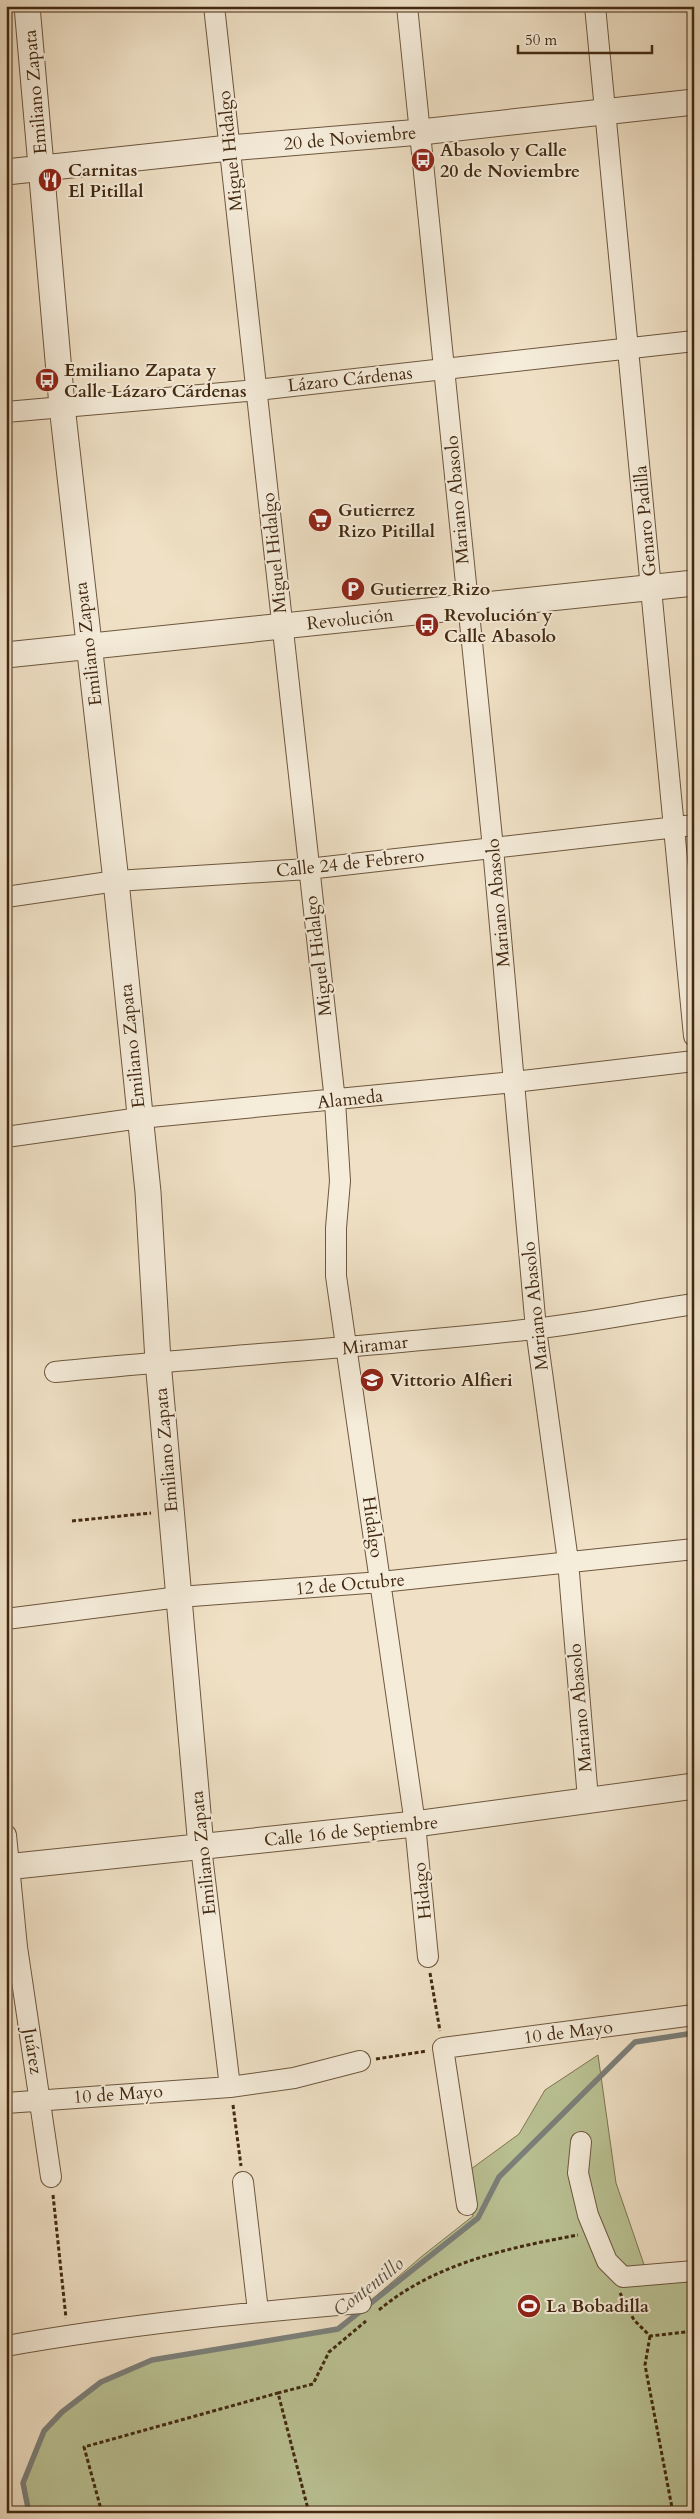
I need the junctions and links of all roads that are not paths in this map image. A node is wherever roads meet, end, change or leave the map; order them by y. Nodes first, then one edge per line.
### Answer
1 (27, 6) edge
2 (214, 6) edge
3 (406, 6) edge
4 (595, 6) edge
5 (694, 102) edge
6 (606, 111) junction
7 (421, 132) junction
8 (229, 148) junction
9 (42, 168) junction
10 (6, 172) edge
11 (694, 341) edge
12 (629, 349) junction
13 (445, 369) junction
14 (257, 390) junction
15 (62, 406) junction
16 (6, 412) edge
17 (694, 583) edge
18 (652, 586) junction
19 (468, 607) junction
20 (282, 627) junction
21 (88, 645) junction
22 (6, 655) edge
23 (694, 825) edge
24 (672, 828) junction
25 (493, 848) junction
26 (308, 869) junction
27 (116, 881) junction
28 (6, 897) edge
29 (694, 1036) edge
30 (694, 1060) edge
31 (514, 1082) junction
32 (334, 1101) junction
33 (140, 1118) junction
34 (6, 1137) edge
35 (694, 1304) edge
36 (536, 1329) junction
37 (347, 1348) junction
38 (158, 1361) junction
39 (55, 1372) dead end
40 (694, 1549) edge
41 (568, 1561) junction
42 (381, 1582) junction
43 (179, 1597) junction
44 (6, 1619) edge
45 (694, 1786) edge
46 (588, 1799) junction
47 (415, 1824) junction
48 (6, 1835) edge
49 (201, 1847) junction
50 (8, 1867) edge
51 (428, 1957) road end
52 (694, 2015) edge
53 (360, 2062) road end
54 (230, 2087) junction
55 (41, 2099) junction
56 (6, 2103) edge
57 (581, 2142) dead end
58 (51, 2176) road end
59 (242, 2182) road end
60 (467, 2205) dead end
61 (694, 2271) edge
62 (361, 2302) dead end
63 (258, 2311) junction
64 (6, 2346) edge

1 - 9 street, Emiliano Zapata
2 - 8 street, Miguel Hidalgo
3 - 7 street, Mariano Abasolo
4 - 6 street, Genaro Padilla
5 - 6 street, 20 de Noviembre
6 - 7 street, 20 de Noviembre
6 - 12 street, Genaro Padilla
7 - 8 street, 20 de Noviembre
7 - 13 street, Mariano Abasolo
8 - 9 street, 20 de Noviembre
8 - 14 street, Miguel Hidalgo
9 - 10 street, 20 de Noviembre
9 - 15 street, Emiliano Zapata
11 - 12 street, Lázaro Cárdenas
12 - 13 street, Lázaro Cárdenas
12 - 18 street, Genaro Padilla
13 - 14 street, Lázaro Cárdenas
13 - 19 street, Mariano Abasolo
14 - 15 street, Lázaro Cárdenas
14 - 20 street, Miguel Hidalgo
15 - 16 street, Lázaro Cárdenas
15 - 21 street, Emiliano Zapata
17 - 18 street, Revolución
18 - 19 street, Revolución
18 - 24 street, Genaro Padilla
19 - 20 street, Revolución
19 - 25 street, Mariano Abasolo
20 - 21 street, Revolución
20 - 26 street, Miguel Hidalgo
21 - 22 street, Revolución
21 - 27 street, Emiliano Zapata
23 - 24 street, Calle 24 de Febrero
24 - 25 street, Calle 24 de Febrero
24 - 29 street, Genaro Padilla
25 - 26 street, Calle 24 de Febrero
25 - 31 street, Mariano Abasolo
26 - 27 street, Calle 24 de Febrero
26 - 32 street, Miguel Hidalgo
27 - 28 street, Calle 24 de Febrero
27 - 33 street, Emiliano Zapata
30 - 31 street, Alameda
31 - 32 street, Alameda
31 - 36 street, Mariano Abasolo
32 - 33 street, Alameda
32 - 37 street, Miguel Hidalgo
33 - 34 street, Alameda
33 - 38 street, Emiliano Zapata
35 - 36 street, Miramar
36 - 37 street, Miramar
36 - 41 street, Mariano Abasolo
37 - 38 street, Miramar
37 - 42 street, Hidalgo
38 - 39 street, Miramar
38 - 43 street, Emiliano Zapata
40 - 41 street, 12 de Octubre
41 - 42 street, 12 de Octubre
41 - 46 street, Mariano Abasolo
42 - 43 street, 12 de Octubre
42 - 47 street, Hidalgo
43 - 44 street, 12 de Octubre
43 - 49 street, Emiliano Zapata
45 - 46 street, Calle 16 de Septiembre
46 - 47 street, Calle 16 de Septiembre
47 - 49 street, Calle 16 de Septiembre
47 - 51 street, Hidago
48 - 50 street, Juárez
49 - 50 street, Calle 16 de Septiembre
49 - 54 street, Emiliano Zapata
50 - 55 street, Juárez
52 - 60 street, 10 de Mayo
53 - 54 street, 10 de Mayo
54 - 55 street, 10 de Mayo
55 - 56 street, 10 de Mayo
55 - 58 street, Juárez
57 - 61 street
59 - 63 street
62 - 63 street
63 - 64 street

